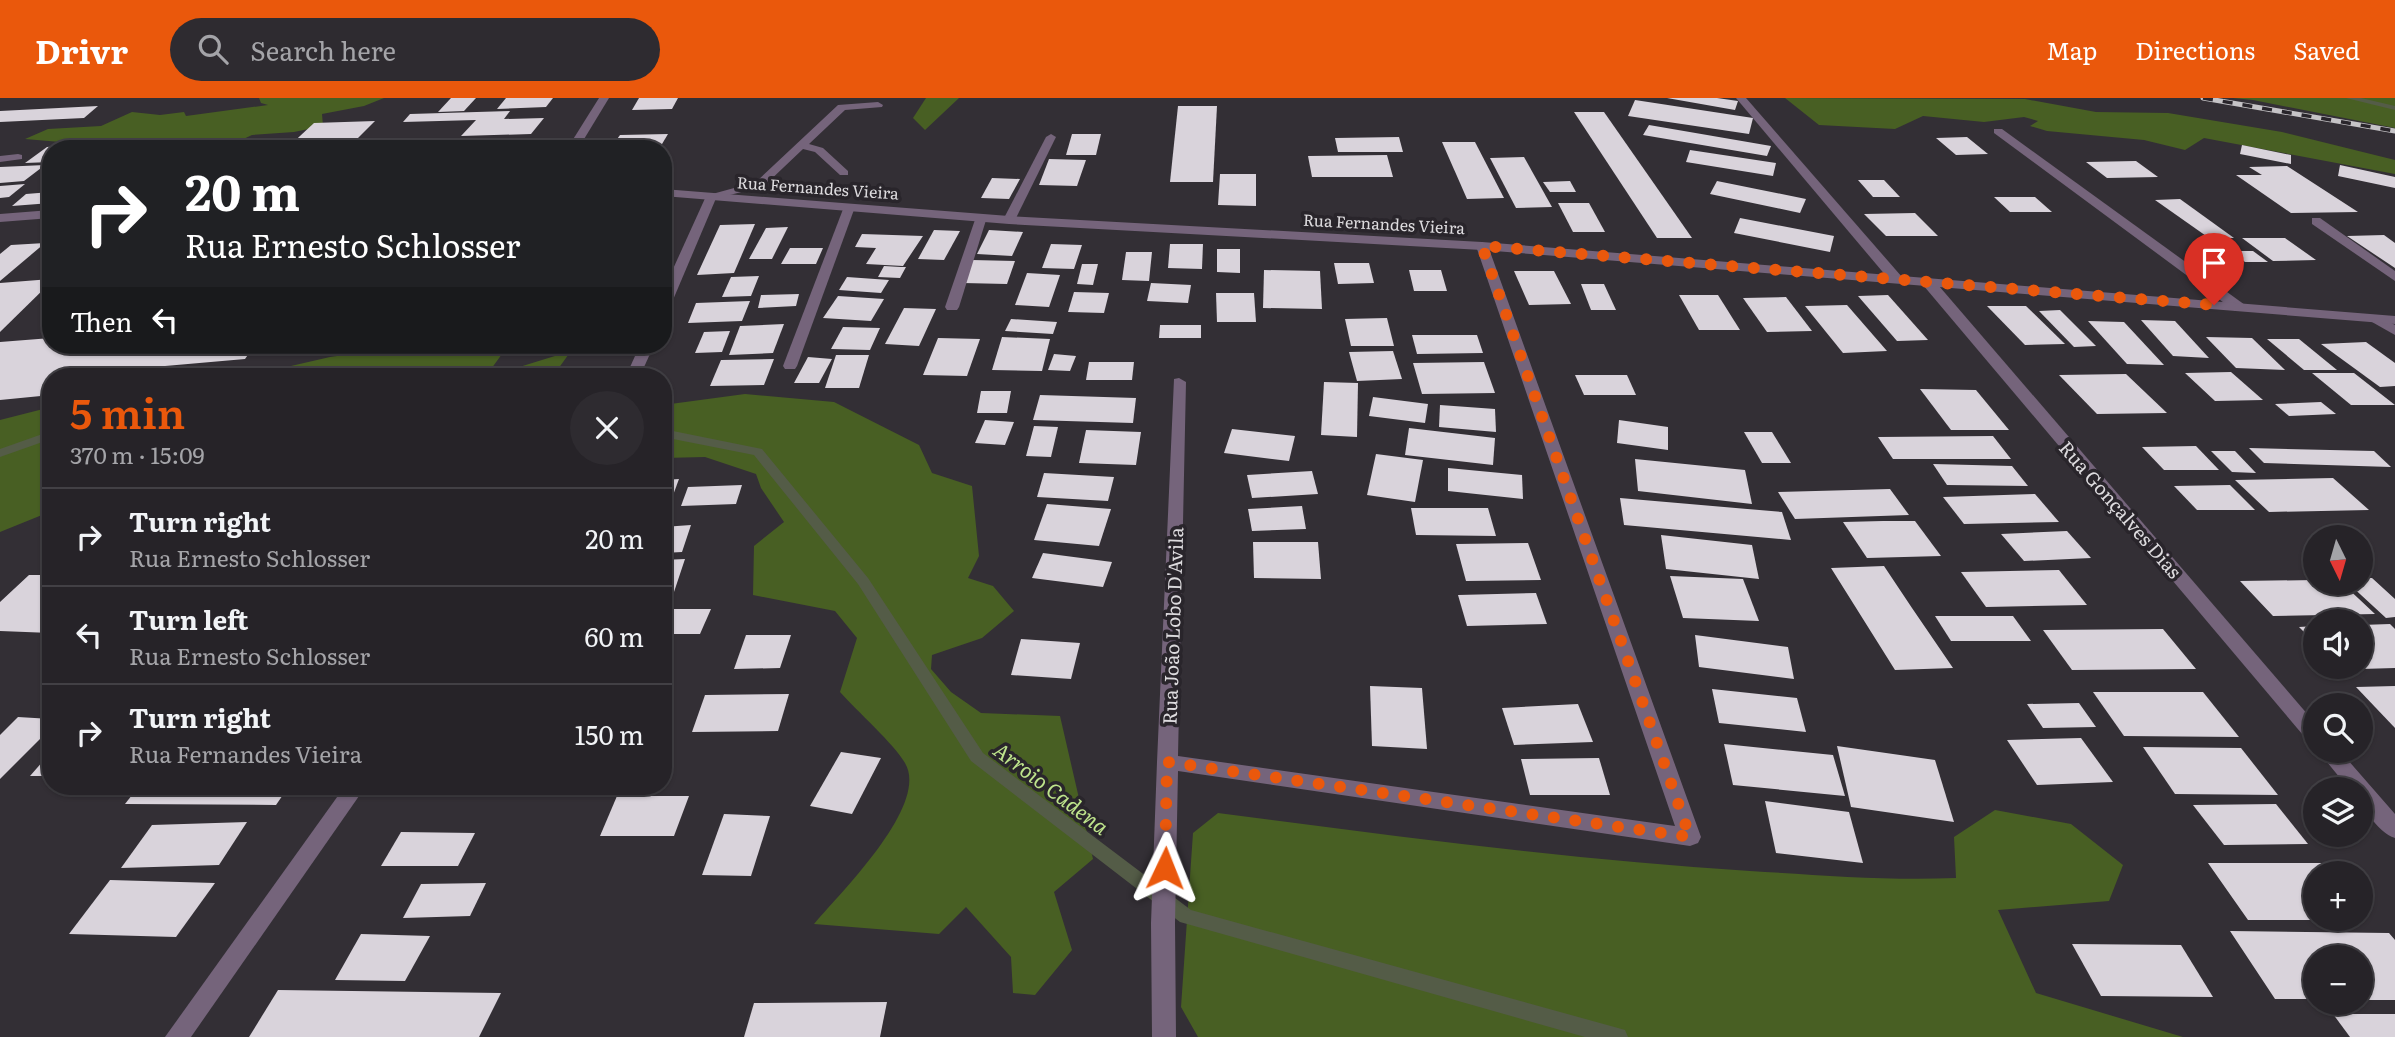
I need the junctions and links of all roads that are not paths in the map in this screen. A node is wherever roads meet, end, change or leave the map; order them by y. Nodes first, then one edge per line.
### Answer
1 (604, 98) edge
2 (1741, 98) edge
3 (878, 105) dead end
4 (1998, 131) dead end
5 (1051, 137) dead end
6 (578, 140) edge
7 (800, 145) junction
8 (18, 158) dead end
9 (0, 159) edge
10 (844, 173) dead end
11 (672, 193) edge
12 (711, 196) junction
13 (849, 207) junction
14 (42, 215) edge
15 (981, 217) junction
16 (0, 218) edge
17 (1009, 219) junction
18 (2315, 221) dead end
19 (1482, 246) junction
20 (2395, 277) edge
21 (1897, 280) junction
22 (1928, 282) junction
23 (672, 286) edge
24 (951, 307) dead end
25 (2240, 307) junction
26 (2377, 319) junction
27 (2395, 320) edge
28 (2395, 331) edge
29 (790, 366) dead end
30 (1179, 382) dead end
31 (2303, 722) edge
32 (1167, 762) junction
33 (2338, 763) edge
34 (2351, 777) edge
35 (350, 795) edge
36 (2373, 803) edge
37 (2395, 830) edge
38 (177, 1037) edge
39 (1164, 1037) edge

1 - 6 street
2 - 21 street
3 - 7 street
4 - 25 street
5 - 17 street
7 - 10 street
7 - 12 street
8 - 9 street
11 - 12 street, Rua Fernandes Vieira
12 - 13 street, Rua Fernandes Vieira
12 - 23 street
13 - 15 street, Rua Fernandes Vieira
13 - 29 street
14 - 16 street
15 - 17 street, Rua Fernandes Vieira
15 - 24 street
17 - 19 street, Rua Fernandes Vieira
18 - 20 street
19 - 21 street, Rua Fernandes Vieira
19 - 32 street
21 - 22 street, Rua Fernandes Vieira
22 - 25 street, Rua Fernandes Vieira
22 - 31 street, Rua Gonçalves Dias
25 - 26 street, Rua Fernandes Vieira
26 - 27 street, Rua Fernandes Vieira
26 - 28 street
30 - 32 street, Rua João Lobo D'Avila
32 - 39 street, Rua João Lobo D'Avila
33 - 34 street
35 - 38 street
36 - 37 street

